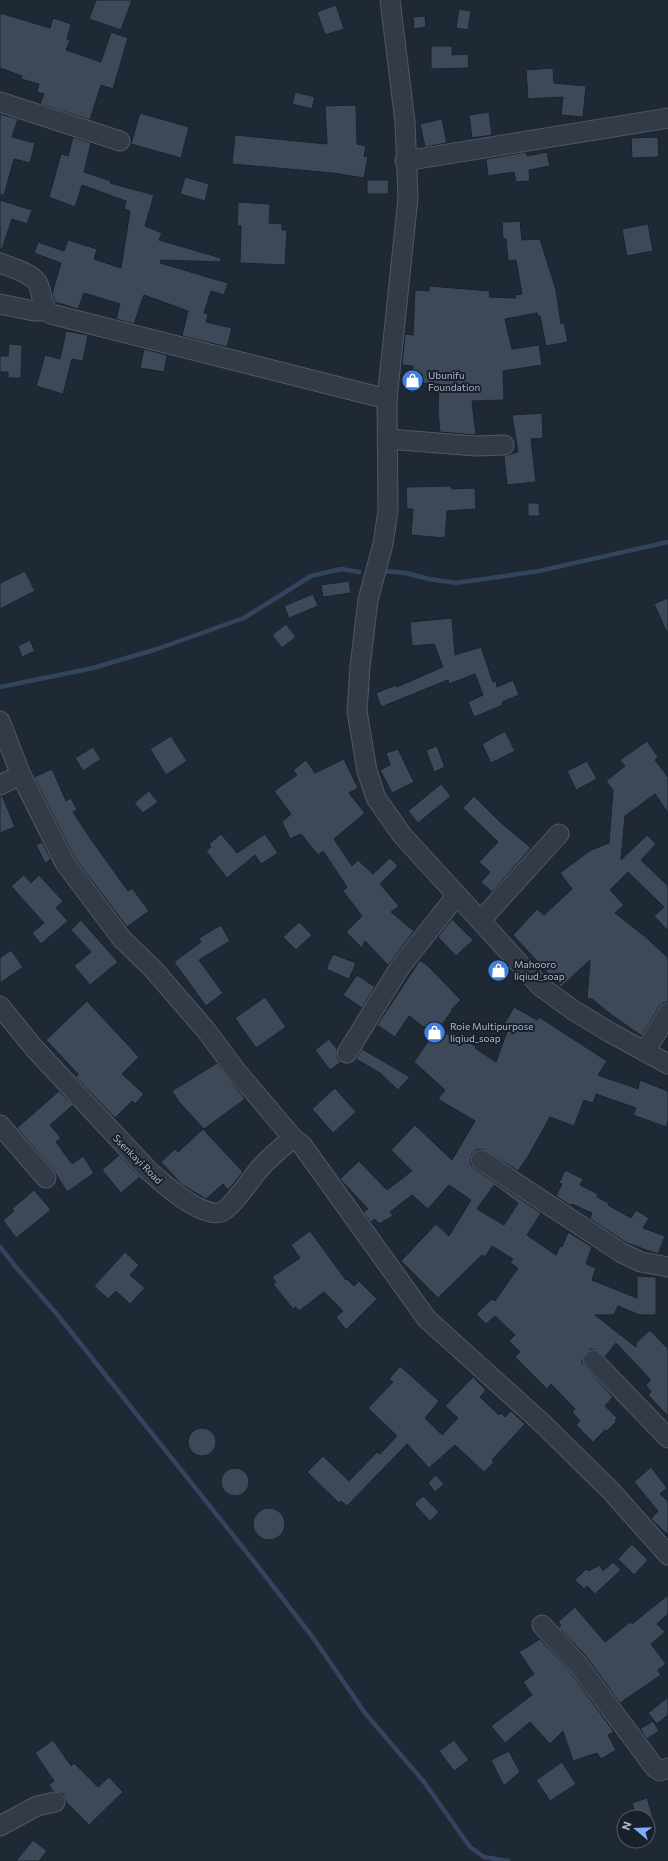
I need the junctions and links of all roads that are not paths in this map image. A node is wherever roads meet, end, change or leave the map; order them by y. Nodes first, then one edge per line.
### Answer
1 (390, 0) edge
2 (0, 102) edge
3 (668, 118) edge
4 (120, 141) dead end
5 (406, 161) junction
6 (0, 263) edge
7 (0, 304) edge
8 (46, 311) junction
9 (387, 399) junction
10 (388, 439) junction
11 (504, 445) dead end
12 (0, 721) edge
13 (21, 775) junction
14 (0, 785) edge
15 (560, 834) dead end
16 (458, 895) junction
17 (481, 920) junction
18 (0, 1006) edge
19 (668, 1012) edge
20 (645, 1052) junction
21 (348, 1053) dead end
22 (668, 1064) edge
23 (0, 1125) edge
24 (293, 1138) junction
25 (481, 1160) dead end
26 (46, 1178) dead end
27 (668, 1267) edge
28 (593, 1360) dead end
29 (668, 1438) edge
30 (668, 1554) edge
31 (542, 1625) dead end
32 (668, 1768) edge
33 (55, 1802) dead end
34 (0, 1826) edge

1 - 5 street
2 - 4 street
3 - 5 street
5 - 9 street
6 - 8 street
7 - 8 street
8 - 9 street
9 - 10 street
10 - 11 street
10 - 16 street
12 - 13 street
13 - 14 street
13 - 24 street
15 - 17 street
16 - 17 street
16 - 21 street
17 - 20 street
18 - 24 street, Ssenkayi Road
19 - 20 street
20 - 22 street
23 - 26 street
24 - 30 street
25 - 27 street
28 - 29 street
31 - 32 street
33 - 34 street

